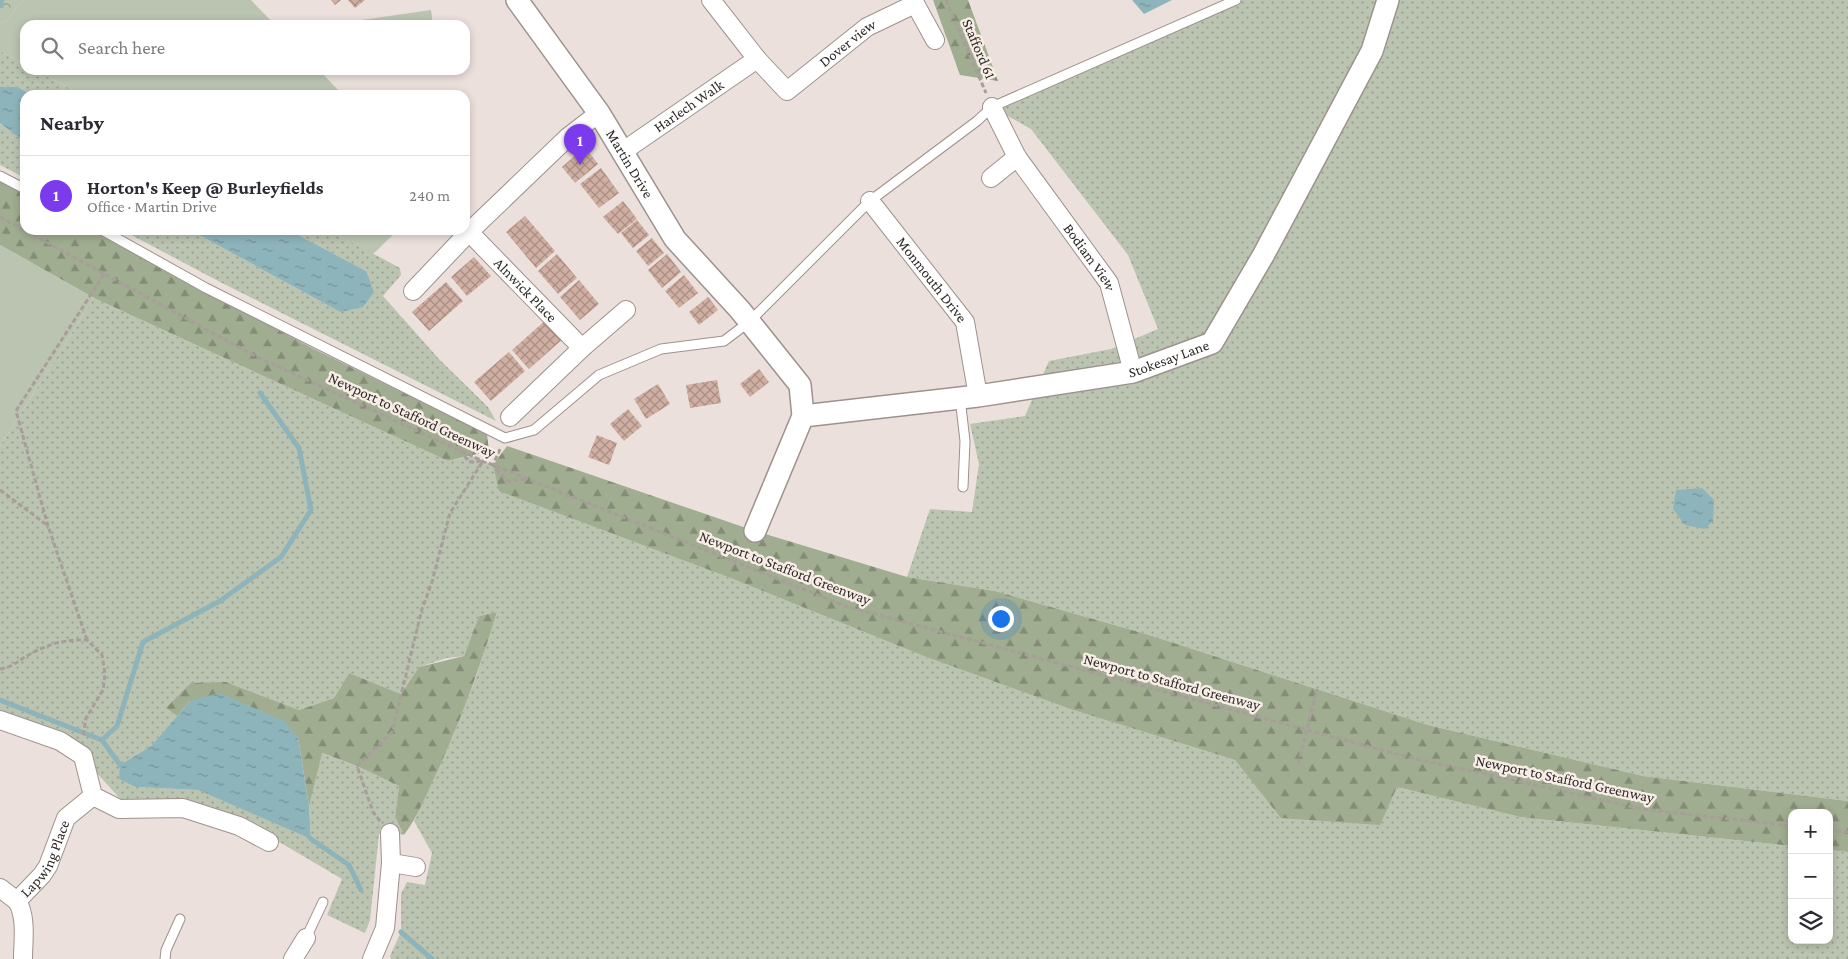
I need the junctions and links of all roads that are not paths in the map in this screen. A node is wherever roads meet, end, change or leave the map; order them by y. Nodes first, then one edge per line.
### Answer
1 (517, 0) edge
2 (711, 0) edge
3 (1236, 0) edge
4 (1388, 0) edge
5 (914, 2) edge
6 (935, 40) dead end
7 (757, 59) junction
8 (992, 107) junction
9 (599, 113) junction
10 (622, 152) junction
11 (1017, 157) junction
12 (0, 176) edge
13 (991, 178) dead end
14 (20, 186) edge
15 (870, 201) junction
16 (470, 231) edge
17 (470, 233) edge
18 (111, 235) edge
19 (466, 235) edge
20 (413, 291) dead end
21 (626, 310) dead end
22 (750, 322) junction
23 (582, 348) junction
24 (1133, 372) junction
25 (969, 397) junction
26 (803, 416) junction
27 (510, 417) dead end
28 (963, 487) dead end
29 (755, 531) dead end
30 (0, 720) edge
31 (93, 796) junction
32 (390, 833) road end
33 (269, 842) dead end
34 (391, 863) junction
35 (416, 867) dead end
36 (0, 888) edge
37 (17, 901) junction
38 (322, 902) dead end
39 (180, 919) dead end
40 (301, 952) edge
41 (23, 959) edge
42 (165, 959) edge
43 (372, 959) edge

1 - 9 street, Martin Drive
2 - 7 street
3 - 8 lane
4 - 24 street, Stokesay Lane
5 - 6 street, Dover view
5 - 7 street, Dover view
7 - 10 street, Harlech Walk
8 - 11 street, Bodiam View
8 - 15 lane
9 - 10 street, Martin Drive
9 - 16 street
10 - 22 street, Martin Drive
11 - 13 street
11 - 24 street, Bodiam View
12 - 14 lane
15 - 22 lane
15 - 25 street, Monmouth Drive
17 - 23 street, Alnwick Place
18 - 22 lane
19 - 20 street
21 - 23 street
22 - 26 street, Martin Drive
23 - 27 street
24 - 25 street, Stokesay Lane
25 - 26 street, Stokesay Lane
25 - 28 lane
26 - 29 street
30 - 31 street
31 - 33 street
31 - 37 street, Lapwing Place
32 - 34 street
34 - 35 street
34 - 43 street
36 - 37 street
37 - 41 street, Lapwing Place
38 - 40 lane
39 - 42 lane

